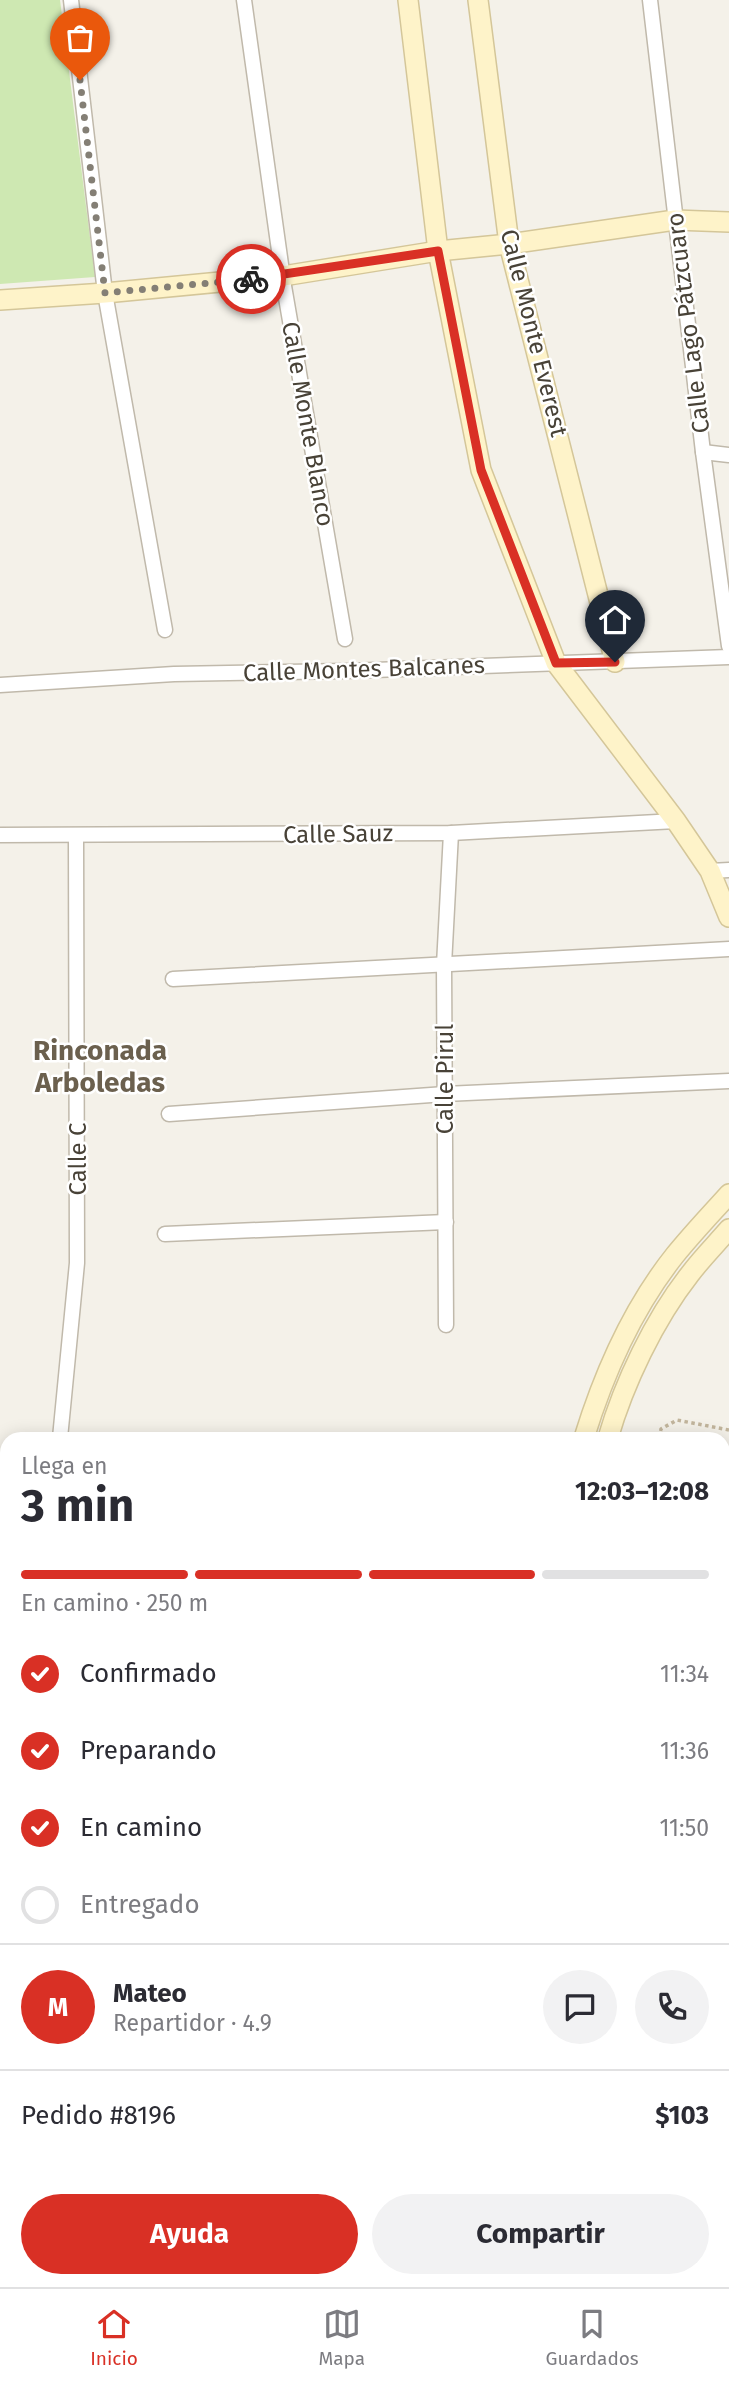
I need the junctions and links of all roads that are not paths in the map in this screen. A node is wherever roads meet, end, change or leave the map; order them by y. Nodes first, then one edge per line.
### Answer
1 (71, 0) edge
2 (244, 0) edge
3 (408, 0) edge
4 (478, 0) edge
5 (650, 0) edge
6 (675, 219) junction
7 (729, 222) edge
8 (509, 244) junction
9 (438, 251) junction
10 (283, 276) junction
11 (105, 293) junction
12 (0, 300) edge
13 (703, 452) junction
14 (729, 455) edge
15 (165, 630) dead end
16 (345, 639) dead end
17 (729, 646) edge
18 (729, 657) edge
19 (615, 662) junction
20 (556, 663) junction
21 (0, 685) edge
22 (677, 821) junction
23 (451, 833) junction
24 (0, 835) edge
25 (76, 836) junction
26 (720, 871) edge
27 (729, 917) edge
28 (729, 949) edge
29 (444, 965) junction
30 (173, 979) dead end
31 (729, 1081) edge
32 (445, 1094) junction
33 (169, 1114) dead end
34 (726, 1204) edge
35 (446, 1222) junction
36 (729, 1229) edge
37 (165, 1234) dead end
38 (446, 1325) dead end
39 (61, 1432) edge
40 (586, 1432) edge
41 (610, 1432) edge

1 - 11 street
2 - 10 street, Calle Monte Blanco
3 - 9 main road
4 - 8 main road, Calle Monte Everest
5 - 6 street, Calle Lago Pátzcuaro
6 - 7 main road
6 - 8 main road
6 - 13 street, Calle Lago Pátzcuaro
8 - 9 main road
8 - 19 main road, Calle Monte Everest
9 - 10 main road
9 - 20 main road
10 - 11 main road
10 - 16 street, Calle Monte Blanco
11 - 12 main road
11 - 15 street
13 - 14 street
13 - 17 street, Calle Lago Pátzcuaro
18 - 19 street, Calle Montes Balcanes
19 - 20 street, Calle Montes Balcanes
20 - 21 street, Calle Montes Balcanes
20 - 22 main road
22 - 23 street, Calle Sauz
22 - 26 main road
23 - 25 street, Calle Sauz
23 - 29 street, Calle Pirul
24 - 25 street, Calle Sauz
25 - 39 street, Calle C
26 - 27 main road
28 - 29 street
29 - 30 street
29 - 32 street, Calle Pirul
31 - 32 street
32 - 33 street
32 - 35 street, Calle Pirul
34 - 40 main road
35 - 37 street
35 - 38 street, Calle Pirul
36 - 41 main road

